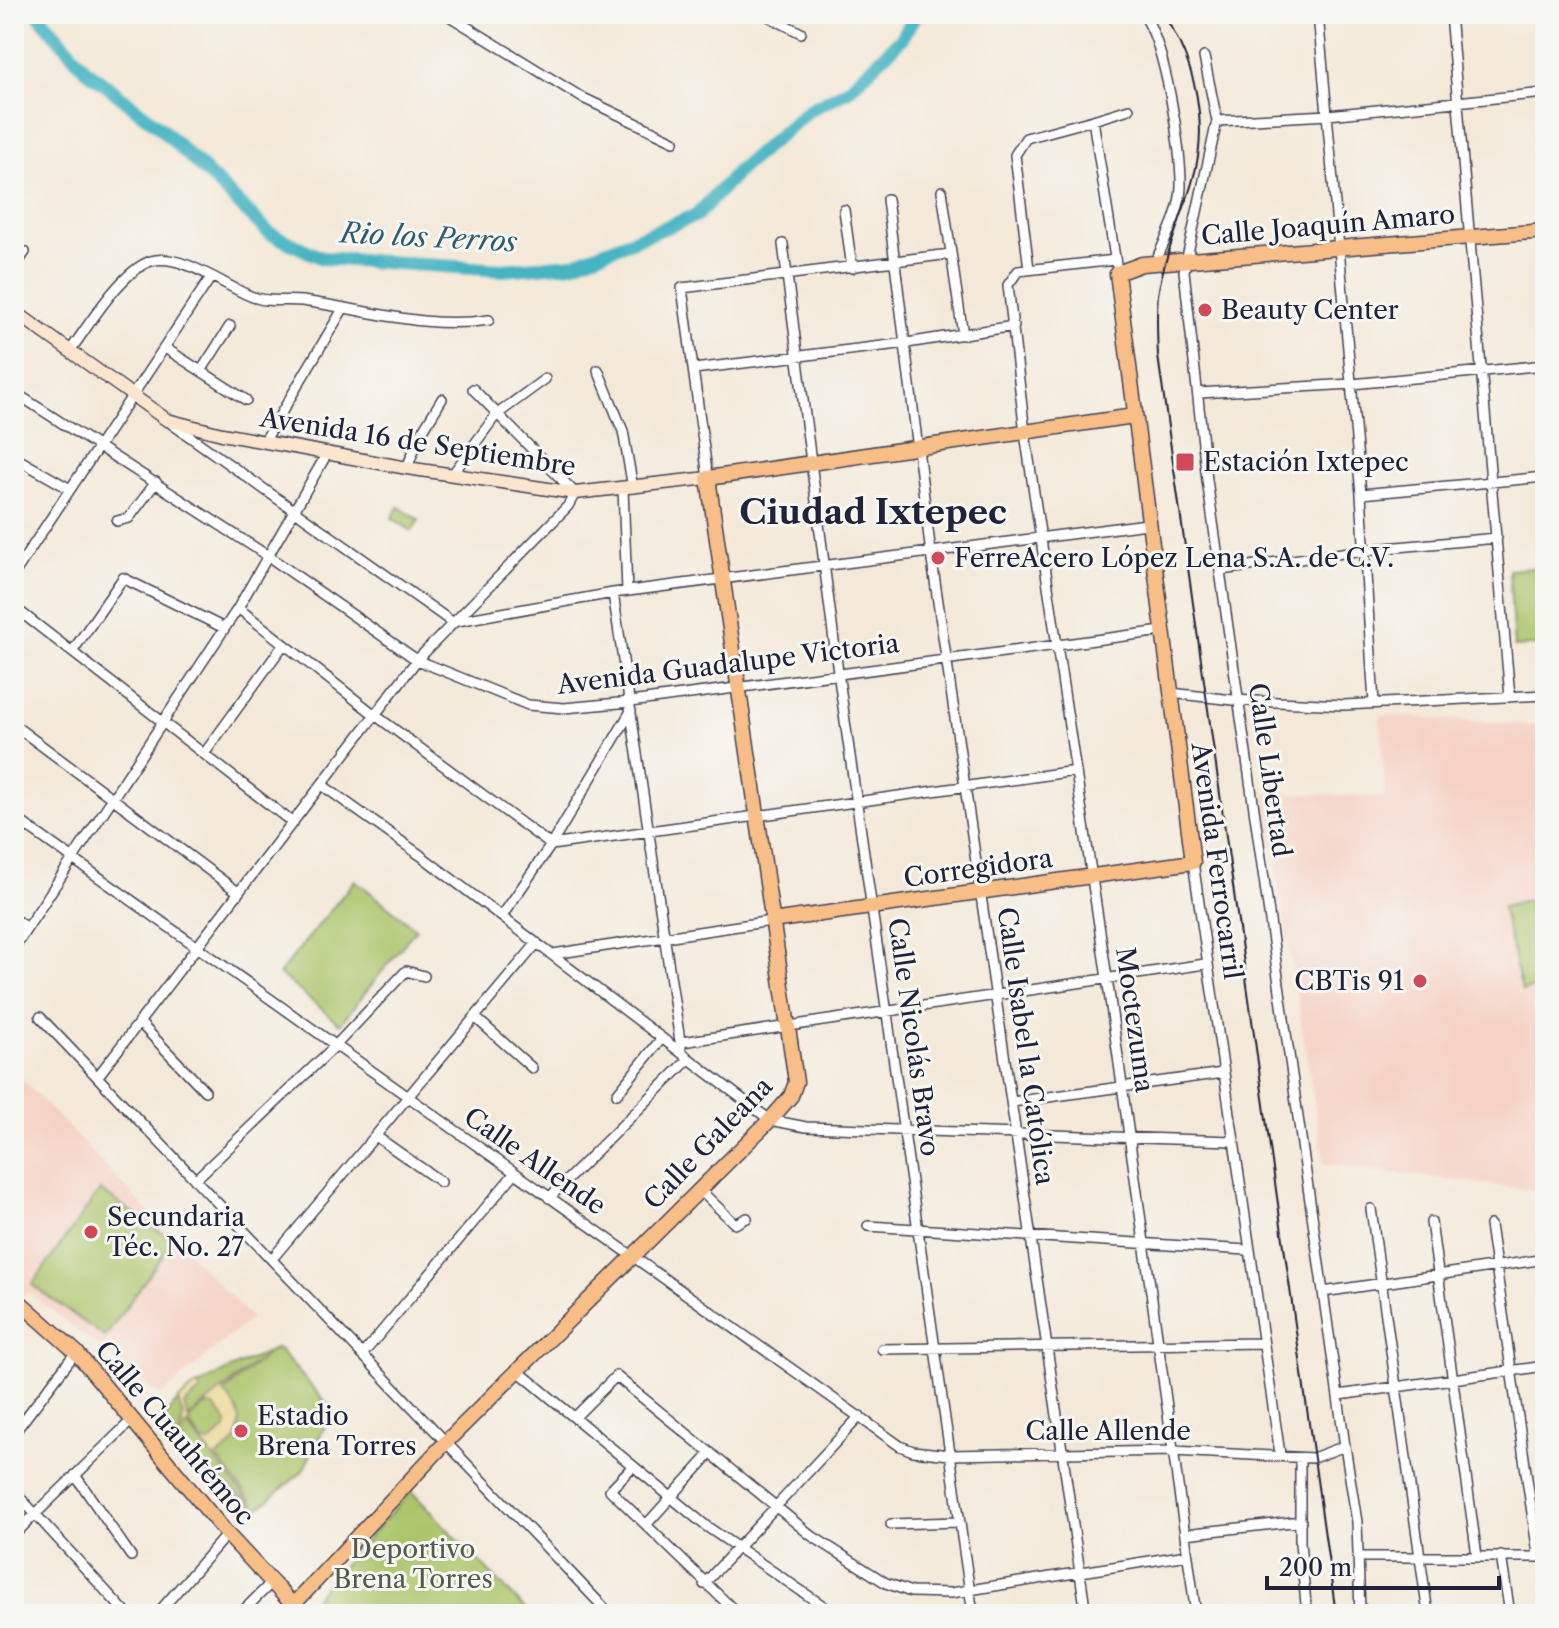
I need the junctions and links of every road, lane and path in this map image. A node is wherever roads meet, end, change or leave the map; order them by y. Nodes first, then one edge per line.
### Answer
1 (446, 14) edge
2 (764, 14) edge
3 (1143, 14) edge
4 (1318, 14) edge
5 (1450, 14) edge
6 (801, 33) dead end
7 (1204, 57) dead end
8 (1545, 93) edge
9 (1456, 100) junction
10 (1129, 109) dead end
11 (1328, 115) junction
12 (1093, 120) junction
13 (1217, 121) junction
14 (674, 141) dead end
15 (942, 191) dead end
16 (887, 199) dead end
17 (844, 210) dead end
18 (1545, 231) edge
19 (1471, 236) junction
20 (783, 244) dead end
21 (1338, 247) junction
22 (25, 252) dead end
23 (950, 254) junction
24 (1185, 261) junction
25 (896, 262) junction
26 (1155, 263) junction
27 (1116, 267) junction
28 (14, 268) edge
29 (852, 268) junction
30 (1029, 269) junction
31 (789, 275) junction
32 (211, 277) junction
33 (343, 309) junction
34 (14, 311) edge
35 (489, 320) dead end
36 (230, 326) dead end
37 (1014, 326) junction
38 (963, 335) junction
39 (907, 343) junction
40 (165, 348) junction
41 (70, 351) junction
42 (799, 357) junction
43 (1545, 365) edge
44 (694, 369) junction
45 (598, 370) dead end
46 (201, 371) junction
47 (1484, 372) junction
48 (545, 379) dead end
49 (1352, 384) junction
50 (473, 389) dead end
51 (14, 392) edge
52 (1199, 393) junction
53 (133, 396) junction
54 (442, 399) dead end
55 (246, 400) dead end
56 (496, 415) junction
57 (1134, 416) junction
58 (167, 420) junction
59 (1025, 433) junction
60 (264, 442) junction
61 (98, 445) junction
62 (919, 446) junction
63 (328, 452) junction
64 (14, 457) edge
65 (814, 462) junction
66 (407, 468) junction
67 (452, 475) junction
68 (1545, 477) edge
69 (708, 478) junction
70 (156, 482) junction
71 (1491, 483) junction
72 (628, 488) junction
73 (70, 489) junction
74 (575, 493) junction
75 (1361, 494) junction
76 (293, 511) junction
77 (117, 521) dead end
78 (1147, 524) junction
79 (1040, 537) junction
80 (1497, 538) junction
81 (1364, 550) junction
82 (931, 554) junction
83 (268, 556) junction
84 (824, 567) junction
85 (1221, 570) junction
86 (14, 574) edge
87 (721, 579) junction
88 (627, 591) junction
89 (613, 593) junction
90 (14, 607) edge
91 (238, 608) junction
92 (452, 622) junction
93 (224, 628) junction
94 (1162, 631) junction
95 (284, 644) junction
96 (1057, 646) junction
97 (72, 652) junction
98 (946, 659) junction
99 (417, 660) junction
100 (838, 672) junction
101 (737, 686) junction
102 (1171, 693) junction
103 (1545, 695) edge
104 (1510, 697) junction
105 (1238, 699) junction
106 (1374, 703) junction
107 (630, 706) junction
108 (375, 715) junction
109 (163, 722) junction
110 (14, 725) edge
111 (204, 754) junction
112 (1075, 771) junction
113 (322, 785) junction
114 (967, 785) junction
115 (111, 800) junction
116 (858, 802) junction
117 (754, 816) junction
118 (14, 817) edge
119 (293, 823) junction
120 (648, 832) junction
121 (551, 845) junction
122 (72, 858) junction
123 (1193, 862) junction
124 (1090, 875) junction
125 (238, 892) junction
126 (982, 893) junction
127 (873, 907) junction
128 (502, 916) junction
129 (14, 919) edge
130 (771, 921) junction
131 (27, 928) junction
132 (667, 937) junction
133 (537, 943) junction
134 (14, 948) edge
135 (197, 949) junction
136 (553, 954) junction
137 (1205, 964) junction
138 (424, 976) dead end
139 (1107, 978) junction
140 (995, 994) junction
141 (886, 1014) junction
142 (40, 1017) dead end
143 (476, 1018) junction
144 (139, 1022) junction
145 (786, 1028) junction
146 (662, 1038) junction
147 (335, 1046) junction
148 (681, 1047) junction
149 (689, 1059) junction
150 (532, 1068) dead end
151 (1223, 1073) junction
152 (98, 1076) junction
153 (1122, 1086) junction
154 (205, 1091) dead end
155 (617, 1094) dead end
156 (409, 1099) junction
157 (1012, 1102) junction
158 (770, 1120) junction
159 (905, 1130) junction
160 (1017, 1135) junction
161 (377, 1137) junction
162 (1129, 1137) junction
163 (1232, 1141) junction
164 (514, 1174) junction
165 (195, 1180) junction
166 (441, 1182) dead end
167 (699, 1189) junction
168 (549, 1198) junction
169 (1371, 1209) dead end
170 (747, 1218) dead end
171 (1431, 1222) dead end
172 (1490, 1225) dead end
173 (868, 1226) dead end
174 (919, 1229) junction
175 (1033, 1238) junction
176 (1142, 1245) junction
177 (1247, 1250) junction
178 (631, 1255) junction
179 (272, 1259) junction
180 (1545, 1259) edge
181 (1497, 1265) junction
182 (1439, 1274) junction
183 (1382, 1284) junction
184 (1323, 1292) junction
185 (14, 1297) edge
186 (27, 1308) junction
187 (14, 1325) edge
188 (1261, 1343) junction
189 (1157, 1346) junction
190 (936, 1347) junction
191 (1048, 1347) junction
192 (882, 1349) dead end
193 (76, 1352) junction
194 (362, 1355) junction
195 (1545, 1366) edge
196 (1511, 1370) junction
197 (518, 1371) junction
198 (1454, 1378) junction
199 (1396, 1385) junction
200 (1339, 1395) junction
201 (860, 1416) junction
202 (575, 1417) junction
203 (133, 1419) junction
204 (14, 1433) edge
205 (446, 1442) junction
206 (1345, 1446) junction
207 (1173, 1451) junction
208 (711, 1453) junction
209 (1063, 1453) junction
210 (1280, 1454) junction
211 (950, 1455) junction
212 (1300, 1458) junction
213 (633, 1466) junction
214 (75, 1475) junction
215 (14, 1491) edge
216 (671, 1497) junction
217 (777, 1508) junction
218 (35, 1513) junction
219 (1301, 1521) junction
220 (959, 1522) junction
221 (891, 1524) dead end
222 (646, 1525) junction
223 (227, 1534) junction
224 (1185, 1534) junction
225 (14, 1535) edge
226 (738, 1548) junction
227 (1187, 1555) junction
228 (131, 1556) dead end
229 (1477, 1556) junction
230 (1501, 1556) junction
231 (1542, 1556) edge
232 (1360, 1557) junction
233 (1421, 1558) junction
234 (1080, 1570) junction
235 (271, 1583) junction
236 (704, 1584) junction
237 (970, 1588) junction
238 (293, 1611) edge
239 (127, 1614) edge
240 (157, 1614) edge
241 (240, 1614) edge
242 (610, 1614) edge
243 (738, 1614) edge
244 (835, 1614) edge
245 (973, 1614) edge
246 (1086, 1614) edge
247 (1196, 1614) edge
248 (1307, 1614) edge
249 (1360, 1614) edge
250 (1428, 1614) edge
251 (1510, 1614) edge

1 - 14 street
2 - 6 street
3 - 26 street
4 - 11 street
5 - 9 street
7 - 13 street, Calle Libertad
8 - 9 street
9 - 11 street
9 - 19 street
10 - 12 street
11 - 13 street
11 - 21 street
12 - 27 street
12 - 30 street
13 - 24 street, Calle Libertad
15 - 23 street
16 - 25 street, Calle Isabel la Católica
17 - 29 street
18 - 19 main road, Calle Joaquín Amaro
19 - 21 main road, Calle Joaquín Amaro
19 - 47 street
20 - 31 street, Calle Nicolás Bravo
21 - 24 main road, Calle Joaquín Amaro
21 - 49 street
22 - 28 street
23 - 25 street
23 - 38 street
24 - 26 main road, Calle Joaquín Amaro
24 - 52 street, Calle Libertad
25 - 29 street
25 - 39 street, Calle Isabel la Católica
26 - 27 main road, Calle Joaquín Amaro
27 - 30 street, Calle Joaquín Amaro
27 - 57 main road, Avenida Ferrocarril
29 - 31 street
30 - 37 street, Moctezuma
31 - 42 street, Calle Nicolás Bravo
31 - 44 street
32 - 33 street
32 - 40 street
32 - 41 street
33 - 35 street
33 - 60 street
34 - 41 street, Avenida 16 de Septiembre
36 - 46 street
37 - 38 street
37 - 59 street, Moctezuma
38 - 39 street
39 - 42 street
39 - 62 street, Calle Isabel la Católica
40 - 46 street
40 - 53 street
41 - 53 street, Avenida 16 de Septiembre
42 - 44 street
42 - 65 street, Calle Nicolás Bravo
43 - 47 street
44 - 69 street
45 - 72 street
46 - 55 street
47 - 49 street
47 - 71 street
48 - 56 street
49 - 52 street
49 - 75 street
50 - 56 street
51 - 61 street, Avenida Guadalupe Victoria
52 - 85 street, Calle Libertad
53 - 58 street, Avenida 16 de Septiembre
53 - 61 street
54 - 66 street
56 - 67 street
56 - 74 street
57 - 59 main road, Avenida 16 de Septiembre
57 - 78 main road, Avenida Ferrocarril
58 - 60 street, Avenida 16 de Septiembre
58 - 76 street
59 - 62 main road, Avenida 16 de Septiembre
59 - 79 street, Moctezuma
60 - 63 street, Avenida 16 de Septiembre
61 - 70 street, Avenida Guadalupe Victoria
61 - 73 street
62 - 65 main road, Avenida 16 de Septiembre
62 - 82 street, Calle Isabel la Católica
63 - 66 street, Avenida 16 de Septiembre
63 - 76 street
64 - 73 street
65 - 69 main road, Avenida 16 de Septiembre
65 - 84 street, Calle Nicolás Bravo
66 - 67 street, Avenida 16 de Septiembre
67 - 74 street, Avenida 16 de Septiembre
68 - 71 street
69 - 72 street, Avenida 16 de Septiembre
69 - 87 main road, Calle Galeana
70 - 77 street
70 - 83 street, Avenida Guadalupe Victoria
71 - 75 street
71 - 80 street
72 - 74 street, Avenida 16 de Septiembre
72 - 88 street
73 - 86 street
74 - 92 street
75 - 81 street
76 - 83 street
76 - 92 street
78 - 79 street
78 - 94 main road, Avenida Ferrocarril
79 - 82 street
79 - 96 street, Moctezuma
80 - 81 street
80 - 104 street
81 - 85 street
81 - 106 street
82 - 84 street
82 - 98 street, Calle Isabel la Católica
83 - 91 street
83 - 99 street, Avenida Guadalupe Victoria
84 - 87 street
84 - 100 street, Calle Nicolás Bravo
85 - 105 street, Calle Libertad
87 - 88 street
87 - 101 main road, Calle Galeana
88 - 89 street
89 - 92 street
89 - 107 street
90 - 97 street
91 - 93 street
91 - 95 street
92 - 99 street
93 - 97 street
93 - 109 street
94 - 96 street, Avenida Guadalupe Victoria
94 - 102 main road, Avenida Ferrocarril
95 - 108 street
95 - 111 street
96 - 98 street, Avenida Guadalupe Victoria
96 - 112 street, Moctezuma
97 - 109 street
98 - 100 street, Avenida Guadalupe Victoria
98 - 114 street, Calle Isabel la Católica
99 - 107 street, Avenida Guadalupe Victoria
99 - 108 street
100 - 101 street, Avenida Guadalupe Victoria
100 - 116 street, Calle Nicolás Bravo
101 - 107 street, Avenida Guadalupe Victoria
101 - 117 main road, Calle Galeana
102 - 105 street
102 - 123 main road, Avenida Ferrocarril
103 - 104 street
104 - 106 street
105 - 106 street
105 - 184 street, Calle Libertad
107 - 120 street
107 - 121 street
108 - 113 street
108 - 121 street
109 - 111 street
109 - 115 street
110 - 115 street
111 - 119 street
112 - 114 street
112 - 124 street, Moctezuma
113 - 119 street
113 - 128 street
114 - 116 street
114 - 126 street, Calle Isabel la Católica
115 - 122 street
115 - 125 street
116 - 117 street
116 - 127 street, Calle Nicolás Bravo
117 - 120 street
117 - 130 main road, Calle Galeana
118 - 122 street, Calle Allende
119 - 125 street
120 - 121 street
120 - 132 street
121 - 128 street
122 - 131 street
122 - 135 street, Calle Allende
123 - 124 main road, Corregidora
123 - 137 street, Avenida Ferrocarril
124 - 126 main road, Corregidora
124 - 139 street, Moctezuma
125 - 135 street
126 - 127 main road, Corregidora
126 - 140 street, Calle Isabel la Católica
127 - 130 main road, Corregidora
127 - 141 street, Calle Nicolás Bravo
128 - 133 street
129 - 131 street
130 - 132 street
130 - 145 main road, Calle Galeana
131 - 134 street
132 - 136 street
132 - 148 street
133 - 136 street
133 - 143 street
135 - 144 street
135 - 147 street, Calle Allende
136 - 146 street
137 - 139 street
137 - 151 street, Avenida Ferrocarril
138 - 147 street
139 - 140 street
139 - 153 street, Moctezuma
140 - 141 street
140 - 157 street, Calle Isabel la Católica
141 - 145 street
141 - 159 street, Calle Nicolás Bravo
142 - 152 street
143 - 150 street
143 - 156 street
144 - 152 street
144 - 154 street
145 - 148 street
145 - 158 main road, Calle Galeana
146 - 148 street
146 - 155 street
147 - 156 street, Calle Allende
147 - 165 street
148 - 149 street
149 - 158 street
149 - 168 street
151 - 153 street
151 - 163 street, Avenida Ferrocarril
152 - 165 street
153 - 157 street
153 - 162 street, Moctezuma
156 - 161 street
156 - 164 street, Calle Allende
157 - 160 street, Calle Isabel la Católica
158 - 159 street
158 - 167 main road, Calle Galeana
159 - 160 street
159 - 174 street, Calle Nicolás Bravo
160 - 162 street
160 - 175 street, Calle Isabel la Católica
161 - 166 street
161 - 179 street
162 - 163 street
162 - 176 street, Moctezuma
163 - 177 street, Avenida Ferrocarril
164 - 168 street, Calle Allende
164 - 194 street
165 - 179 street
167 - 170 street
167 - 178 main road, Calle Galeana
168 - 178 street, Calle Allende
169 - 183 street
171 - 182 street
172 - 181 street
173 - 174 street
174 - 175 street
174 - 190 street, Calle Nicolás Bravo
175 - 176 street
175 - 191 street, Calle Isabel la Católica
176 - 177 street
176 - 189 street, Moctezuma
177 - 188 street, Avenida Ferrocarril
178 - 197 main road, Calle Galeana
178 - 201 street, Calle Allende
179 - 194 street
180 - 181 street
181 - 182 street
181 - 196 street
182 - 183 street
182 - 198 street
183 - 184 street
183 - 199 street
184 - 200 street, Calle Libertad
185 - 186 main road, Calle Cuauhtémoc
186 - 187 street
186 - 193 main road, Calle Cuauhtémoc
188 - 189 street
188 - 210 street, Avenida Ferrocarril
189 - 191 street
189 - 207 street, Moctezuma
190 - 191 street
190 - 192 street
190 - 211 street, Calle Nicolás Bravo
191 - 209 street, Calle Isabel la Católica
193 - 203 main road, Calle Cuauhtémoc
193 - 204 street
194 - 205 street
195 - 196 street
196 - 198 street
196 - 231 street
197 - 202 street
197 - 205 main road, Calle Galeana
198 - 199 street
198 - 229 street
199 - 200 street
199 - 233 street
200 - 206 street, Calle Libertad
201 - 211 street, Calle Allende
201 - 217 street
202 - 208 street
202 - 213 street
203 - 214 street
203 - 223 main road, Calle Cuauhtémoc
205 - 238 main road, Calle Galeana
205 - 242 street
206 - 212 street
206 - 232 street, Calle Libertad
207 - 209 street, Calle Allende
207 - 210 street, Calle Allende
207 - 224 street, Moctezuma
208 - 216 street
208 - 217 street
209 - 211 street, Calle Allende
209 - 234 street, Calle Isabel la Católica
210 - 212 street, Calle Allende
211 - 220 street, Calle Nicolás Bravo
212 - 219 street
213 - 216 street
213 - 222 street
214 - 218 street
214 - 228 street
215 - 218 street
216 - 222 street
216 - 226 street
217 - 226 street
217 - 237 street
218 - 225 street
218 - 239 street
219 - 224 street
219 - 248 street
220 - 221 street
220 - 237 street, Calle Nicolás Bravo
222 - 236 street
223 - 235 main road, Calle Cuauhtémoc
223 - 240 street
224 - 227 street, Moctezuma
226 - 236 street
226 - 244 street
227 - 234 street
227 - 247 street, Moctezuma
229 - 230 street
229 - 233 street
230 - 231 street
230 - 251 street
232 - 233 street
232 - 249 street, Calle Libertad
233 - 250 street
234 - 237 street
234 - 246 street, Calle Isabel la Católica
235 - 238 main road, Calle Cuauhtémoc
235 - 241 street
236 - 243 street
237 - 245 street, Calle Nicolás Bravo

